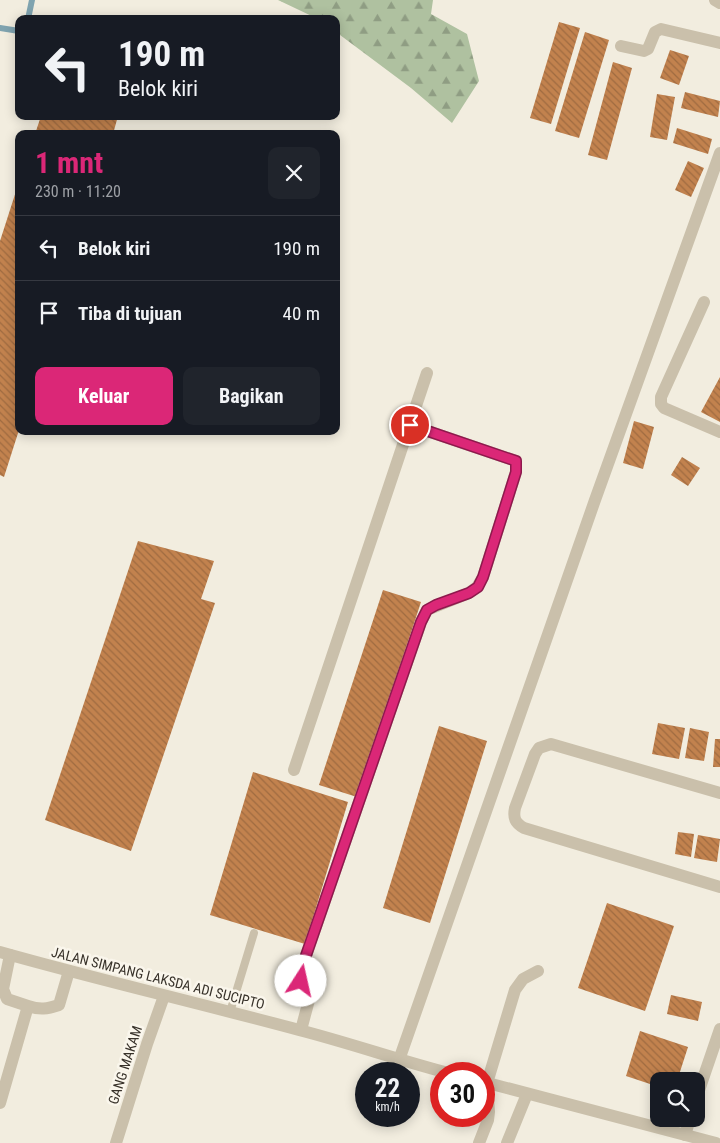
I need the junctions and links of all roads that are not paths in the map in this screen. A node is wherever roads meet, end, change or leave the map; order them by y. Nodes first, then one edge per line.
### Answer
1 (715, 0) edge
2 (720, 3) edge
3 (720, 43) edge
4 (621, 46) dead end
5 (720, 153) edge
6 (704, 302) dead end
7 (427, 373) dead end
8 (410, 425) junction
9 (720, 432) edge
10 (294, 770) dead end
11 (720, 793) edge
12 (720, 888) edge
13 (254, 933) dead end
14 (5, 954) edge
15 (69, 971) junction
16 (538, 971) dead end
17 (164, 996) junction
18 (28, 1006) junction
19 (230, 1012) junction
20 (720, 1029) edge
21 (301, 1030) junction
22 (399, 1060) junction
23 (492, 1062) edge
24 (430, 1068) edge
25 (705, 1073) edge
26 (495, 1086) edge
27 (528, 1094) junction
28 (0, 1103) edge
29 (485, 1127) edge
30 (688, 1127) edge
31 (685, 1135) junction
32 (116, 1143) edge
33 (479, 1143) edge
34 (507, 1143) edge
35 (716, 1143) edge

1 - 2 street
3 - 4 street
5 - 22 street
6 - 9 street
7 - 8 street
8 - 10 street
8 - 21 street
11 - 12 street
13 - 19 lane
14 - 15 street, JALAN SIMPANG LAKSDA ADI SUCIPTO
14 - 18 street
15 - 17 street, JALAN SIMPANG LAKSDA ADI SUCIPTO
15 - 18 street
16 - 23 street
17 - 19 street, JALAN SIMPANG LAKSDA ADI SUCIPTO
17 - 32 street, GANG MAKAM
18 - 28 street
19 - 21 street, JALAN SIMPANG LAKSDA ADI SUCIPTO
20 - 25 street
21 - 22 street, JALAN SIMPANG LAKSDA ADI SUCIPTO
22 - 24 street, JALAN SIMPANG LAKSDA ADI SUCIPTO
26 - 27 street
27 - 31 street
27 - 34 street
29 - 33 street
30 - 31 street
31 - 35 street

